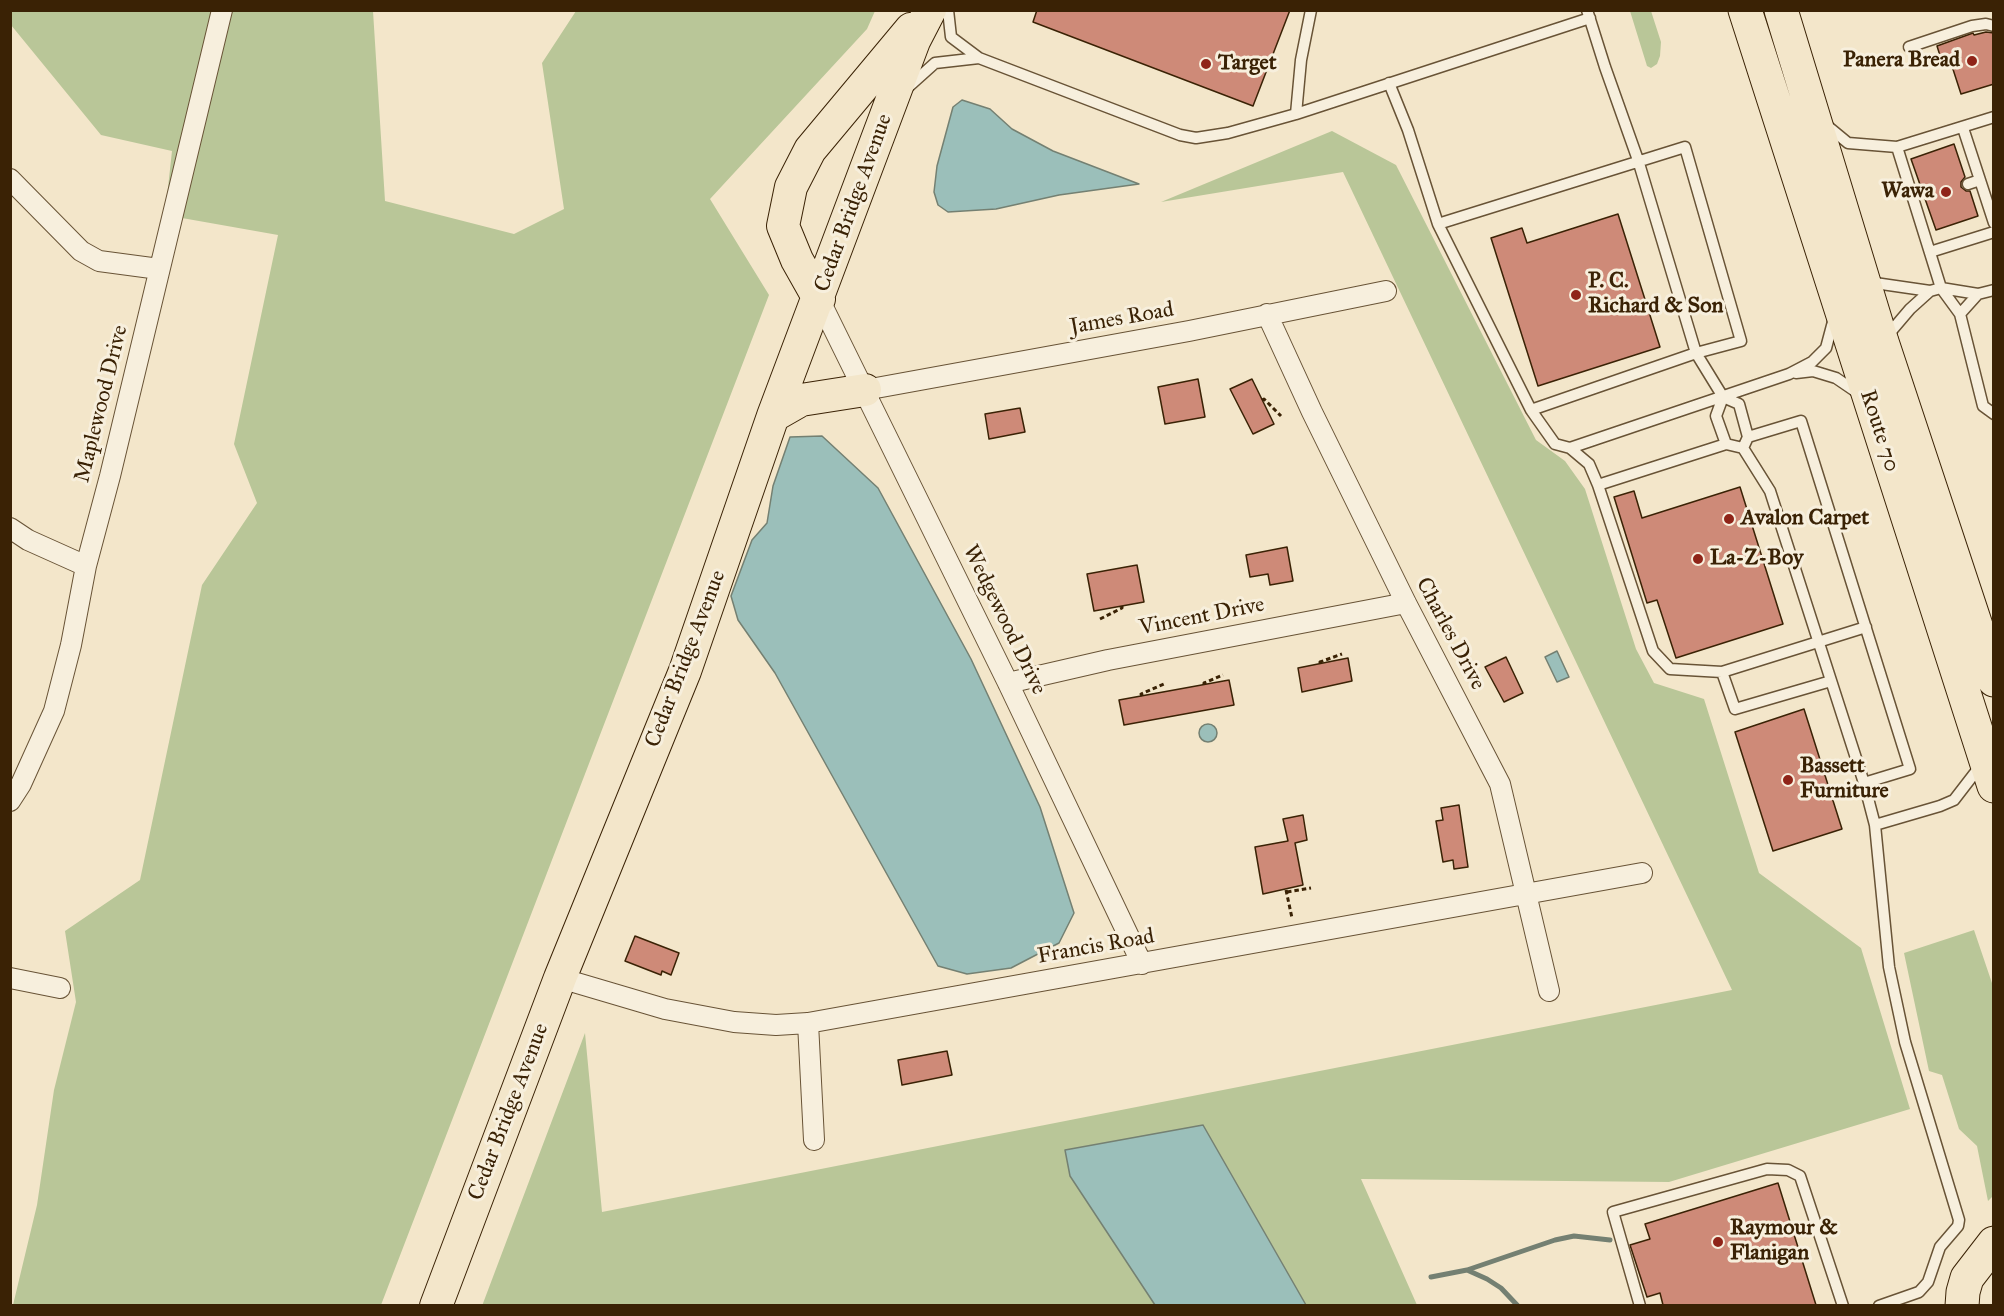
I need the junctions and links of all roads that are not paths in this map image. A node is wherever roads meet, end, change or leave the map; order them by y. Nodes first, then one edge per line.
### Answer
1 (222, 10) edge
2 (929, 10) edge
3 (948, 10) edge
4 (1311, 10) edge
5 (1781, 10) edge
6 (1589, 14) edge
7 (1741, 17) edge
8 (1994, 26) edge
9 (1909, 47) dead end
10 (980, 58) junction
11 (1389, 83) junction
12 (892, 103) junction
13 (1296, 114) junction
14 (1813, 115) junction
15 (1994, 117) edge
16 (1962, 128) junction
17 (1897, 147) junction
18 (1638, 160) junction
19 (10, 179) edge
20 (1980, 180) junction
21 (1968, 184) dead end
22 (1988, 204) junction
23 (1976, 208) dead end
24 (1994, 223) edge
25 (1438, 224) junction
26 (1994, 232) edge
27 (1930, 252) junction
28 (159, 269) junction
29 (1941, 288) junction
30 (1994, 290) edge
31 (1386, 291) dead end
32 (1930, 291) junction
33 (1851, 292) junction
34 (1978, 294) junction
35 (819, 299) junction
36 (1267, 314) junction
37 (1960, 314) junction
38 (1882, 342) junction
39 (1696, 353) junction
40 (1790, 374) junction
41 (865, 390) junction
42 (1723, 398) junction
43 (1869, 400) junction
44 (1531, 410) junction
45 (1994, 414) edge
46 (773, 416) junction
47 (1748, 437) junction
48 (1726, 444) junction
49 (1570, 448) junction
50 (1743, 448) junction
51 (1598, 485) junction
52 (10, 528) edge
53 (86, 566) junction
54 (1406, 603) junction
55 (1866, 627) junction
56 (1818, 642) junction
57 (1722, 672) junction
58 (1994, 680) edge
59 (1831, 681) junction
60 (1008, 683) junction
61 (1989, 773) edge
62 (1864, 783) junction
63 (10, 801) edge
64 (1875, 825) junction
65 (1642, 873) dead end
66 (1526, 894) junction
67 (1142, 964) junction
68 (10, 978) edge
69 (560, 978) junction
70 (60, 988) dead end
71 (1549, 991) dead end
72 (808, 1023) junction
73 (814, 1140) dead end
74 (1994, 1243) edge
75 (436, 1305) edge
76 (1640, 1305) edge
77 (1843, 1305) edge
78 (1879, 1305) edge
79 (1962, 1305) edge

1 - 28 street, Maplewood Drive
2 - 12 main road, Cedar Bridge Avenue
2 - 35 main road
3 - 10 lane
4 - 13 lane
5 - 14 highway, Route 70
6 - 11 lane
6 - 18 lane
7 - 33 highway, Route 70
8 - 9 lane
10 - 12 lane
10 - 13 lane
11 - 13 lane
11 - 25 lane
12 - 35 main road, Cedar Bridge Avenue
14 - 17 lane
14 - 33 highway, Route 70
15 - 16 lane
16 - 17 lane
16 - 20 lane
17 - 27 lane
18 - 25 lane
18 - 39 lane
18 - 39 lane
19 - 28 street
20 - 21 lane
20 - 22 lane
22 - 23 lane
22 - 24 lane
25 - 44 lane
26 - 27 lane
27 - 29 lane
28 - 53 street, Maplewood Drive
29 - 32 lane
29 - 34 lane
29 - 37 lane
30 - 34 lane
31 - 36 street, James Road
32 - 33 lane
32 - 38 lane
33 - 38 highway, Route 70
33 - 40 lane
33 - 43 highway, Route 70
34 - 37 lane
35 - 41 street, Wedgewood Drive
35 - 46 main road, Cedar Bridge Avenue
36 - 41 street, James Road
36 - 54 street, Charles Drive
37 - 45 lane
38 - 58 highway, Route 70
39 - 42 lane
39 - 44 lane
40 - 42 lane
40 - 43 lane
41 - 46 main road
41 - 60 street, Wedgewood Drive
42 - 47 lane
42 - 48 lane
42 - 49 lane
43 - 61 highway, Route 70
44 - 49 lane
46 - 69 main road, Cedar Bridge Avenue
47 - 50 lane
47 - 55 lane
48 - 50 lane
48 - 51 lane
49 - 51 lane
50 - 56 lane
51 - 57 lane
52 - 53 street
53 - 63 street, Maplewood Drive
54 - 60 street, Vincent Drive
54 - 66 street, Charles Drive
55 - 56 lane
55 - 62 lane
56 - 57 lane
56 - 59 lane
57 - 59 lane
59 - 62 lane
60 - 67 street, Wedgewood Drive
61 - 64 lane
62 - 64 lane
64 - 78 lane
65 - 66 street, Francis Road
66 - 67 street, Francis Road
66 - 71 street, Charles Drive
67 - 72 street, Francis Road
68 - 70 street
69 - 72 street, Francis Road
69 - 75 main road, Cedar Bridge Avenue
72 - 73 street
74 - 79 highway
76 - 77 lane

